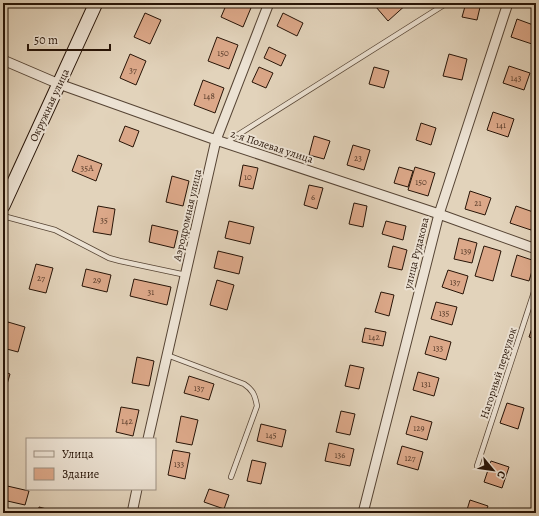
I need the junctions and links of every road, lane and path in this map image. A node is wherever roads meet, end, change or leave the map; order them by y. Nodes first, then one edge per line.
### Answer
1 (96, 3) edge
2 (269, 3) edge
3 (447, 3) edge
4 (508, 3) edge
5 (3, 60) edge
6 (59, 84) junction
7 (221, 142) junction
8 (3, 206) edge
9 (439, 214) junction
10 (3, 216) edge
11 (536, 249) edge
12 (186, 275) junction
13 (536, 286) edge
14 (168, 355) junction
15 (148, 438) edge
16 (477, 466) dead end
17 (230, 477) dead end
18 (137, 490) edge
19 (132, 513) edge
20 (363, 513) edge

1 - 6 main road, Окружная улица
2 - 7 street, Аэродромная улица
3 - 7 lane
4 - 9 street, улица Рудакова
5 - 6 street, 2-я Полевая улица
6 - 7 street, 2-я Полевая улица
6 - 8 main road, Окружная улица
7 - 9 street, 2-я Полевая улица
7 - 12 street, Аэродромная улица
9 - 11 street, 2-я Полевая улица
9 - 20 street, улица Рудакова
10 - 12 lane
12 - 14 street, Аэродромная улица
13 - 16 lane, Нагорный переулок
14 - 15 street, Аэродромная улица
14 - 17 lane
18 - 19 street

